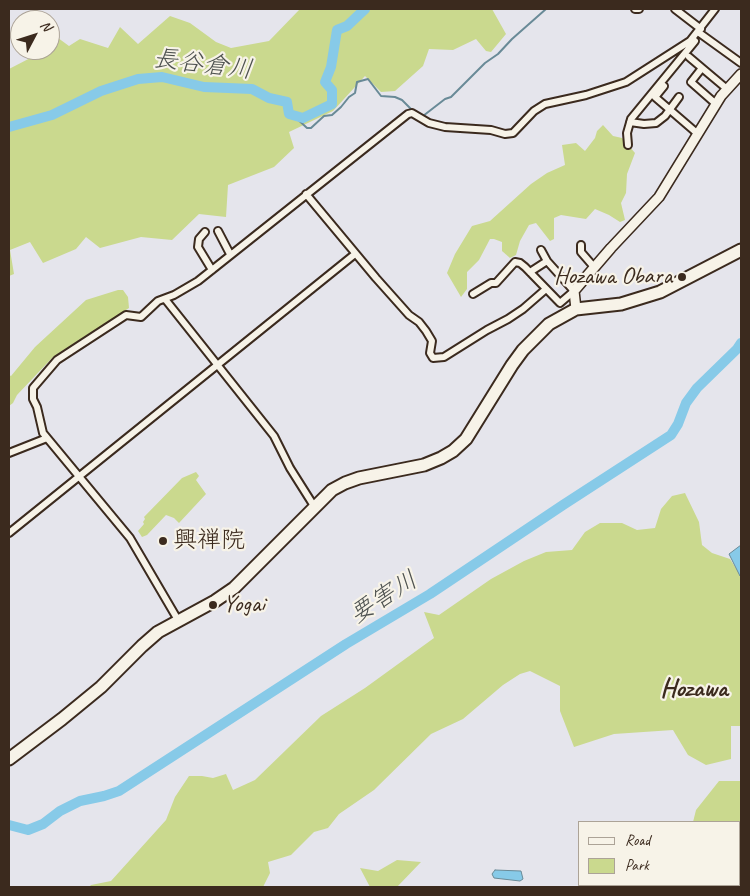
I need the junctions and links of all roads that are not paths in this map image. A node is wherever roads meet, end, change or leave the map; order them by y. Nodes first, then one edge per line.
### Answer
1 (635, 9) edge
2 (639, 9) edge
3 (675, 9) edge
4 (715, 9) edge
5 (700, 32) junction
6 (689, 57) dead end
7 (741, 63) edge
8 (702, 68) junction
9 (741, 74) edge
10 (664, 86) dead end
11 (727, 89) junction
12 (679, 97) dead end
13 (716, 104) junction
14 (669, 110) junction
15 (630, 122) junction
16 (698, 134) junction
17 (628, 145) dead end
18 (306, 194) junction
19 (218, 231) dead end
20 (205, 232) dead end
21 (581, 245) dead end
22 (541, 250) dead end
23 (741, 250) edge
24 (230, 254) junction
25 (355, 254) junction
26 (546, 261) junction
27 (594, 267) junction
28 (212, 270) junction
29 (530, 272) junction
30 (546, 289) junction
31 (574, 291) junction
32 (473, 294) dead end
33 (165, 299) junction
34 (576, 309) junction
35 (218, 365) junction
36 (47, 438) junction
37 (9, 453) edge
38 (79, 477) junction
39 (314, 506) junction
40 (9, 533) edge
41 (178, 620) junction
42 (9, 759) edge

1 - 2 street
3 - 5 street
4 - 5 street
5 - 7 street
5 - 15 street
5 - 18 street
6 - 8 street
8 - 11 street
8 - 13 street
9 - 11 street
10 - 14 street
11 - 13 street
12 - 14 street
13 - 16 street
14 - 15 street
14 - 16 street
15 - 17 street
16 - 27 street
18 - 24 street
18 - 25 street
19 - 24 street
20 - 28 street
21 - 27 street
22 - 26 street
23 - 34 highway
24 - 28 street
25 - 30 street
25 - 35 street
26 - 29 street
26 - 31 street
27 - 31 street
28 - 33 street
29 - 30 street
29 - 32 street
30 - 31 street
31 - 34 street
33 - 35 street
33 - 36 street
34 - 39 highway
35 - 38 street
35 - 39 street
36 - 37 street
36 - 38 street
38 - 40 street
38 - 41 street
39 - 41 highway
41 - 42 highway

